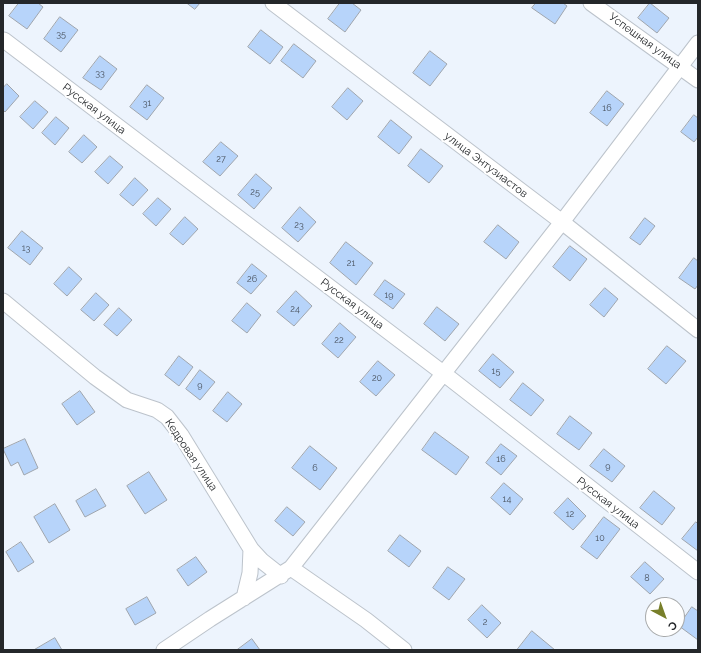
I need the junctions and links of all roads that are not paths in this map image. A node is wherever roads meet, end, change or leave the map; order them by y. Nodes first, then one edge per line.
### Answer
1 (272, 3) edge
2 (591, 3) edge
3 (4, 40) dead end
4 (698, 44) edge
5 (680, 66) junction
6 (698, 80) edge
7 (562, 222) junction
8 (3, 301) edge
9 (698, 330) edge
10 (443, 373) junction
11 (251, 549) junction
12 (286, 572) junction
13 (698, 572) edge
14 (244, 598) junction
15 (164, 650) edge
16 (404, 650) edge

1 - 7 street, улица Энтузиастов
2 - 5 street, Успешная улица
3 - 10 street, Русская улица
4 - 5 street
5 - 6 street, Успешная улица
5 - 7 street
7 - 9 street, улица Энтузиастов
7 - 10 street
8 - 11 street, Кедровая улица
10 - 12 street
10 - 13 street, Русская улица
11 - 12 street, Кедровая улица
11 - 14 street
12 - 14 street
12 - 16 street, Кедровая улица
14 - 15 street

